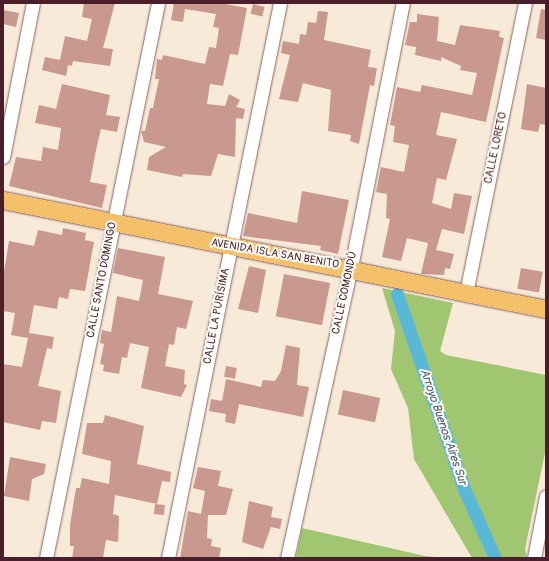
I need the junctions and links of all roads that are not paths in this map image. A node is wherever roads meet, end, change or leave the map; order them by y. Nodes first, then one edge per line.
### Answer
1 (33, 3) edge
2 (158, 3) edge
3 (280, 3) edge
4 (403, 3) edge
5 (526, 3) edge
6 (3, 157) edge
7 (3, 200) edge
8 (114, 223) junction
9 (231, 246) junction
10 (351, 267) junction
11 (466, 293) junction
12 (546, 309) edge
13 (546, 496) edge
14 (46, 558) edge
15 (168, 558) edge
16 (287, 558) edge
17 (534, 558) edge

1 - 6 street
2 - 8 street, CALLE SANTO DOMINGO
3 - 9 street, CALLE LA PURÍSIMA
4 - 10 street, CALLE COMONDÚ
5 - 11 street, CALLE LORETO
7 - 8 main road, AVENIDA ISLA SAN BENITO
8 - 9 main road, AVENIDA ISLA SAN BENITO
8 - 14 street, CALLE SANTO DOMINGO
9 - 10 main road, AVENIDA ISLA SAN BENITO
9 - 15 street, CALLE LA PURÍSIMA
10 - 11 main road, AVENIDA ISLA SAN BENITO
10 - 16 street, CALLE COMONDÚ
11 - 12 main road, AVENIDA ISLA SAN BENITO
13 - 17 street

